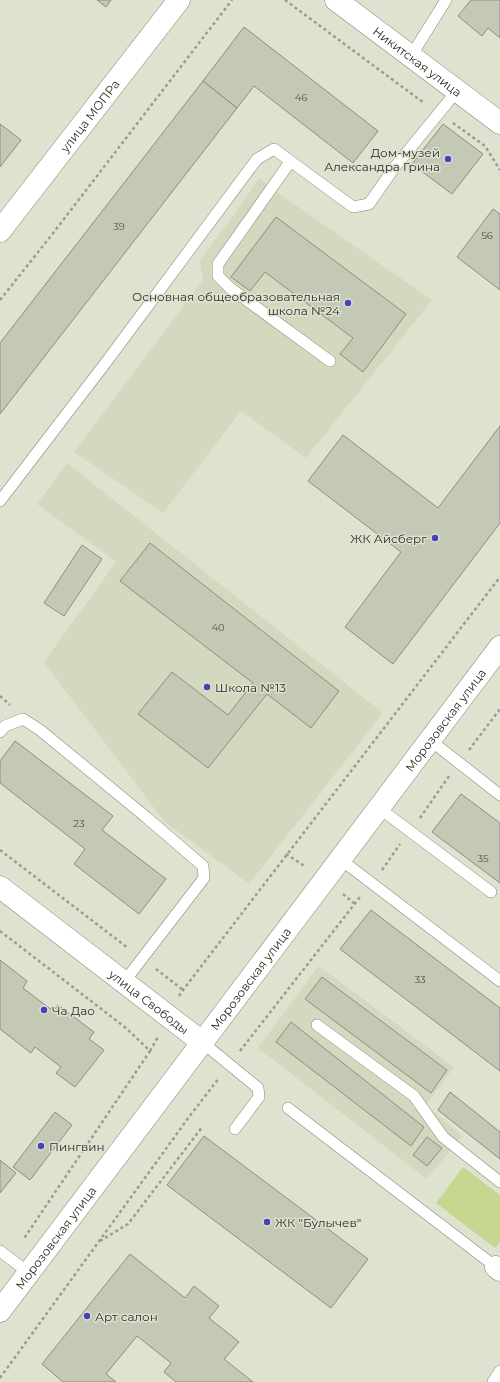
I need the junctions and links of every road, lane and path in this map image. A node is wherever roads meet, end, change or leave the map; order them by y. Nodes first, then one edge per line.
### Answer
1 (179, 0) edge
2 (232, 0) edge
3 (285, 0) edge
4 (336, 0) edge
5 (446, 0) edge
6 (411, 56) junction
7 (457, 91) junction
8 (439, 113) junction
9 (500, 123) edge
10 (290, 162) junction
11 (500, 170) edge
12 (0, 231) edge
13 (0, 300) edge
14 (330, 361) dead end
15 (0, 501) edge
16 (500, 577) edge
17 (500, 647) edge
18 (500, 709) edge
19 (0, 732) edge
20 (430, 740) junction
21 (459, 763) junction
22 (500, 794) edge
23 (379, 808) junction
24 (410, 831) junction
25 (0, 850) edge
26 (340, 859) junction
27 (372, 883) junction
28 (0, 887) edge
29 (491, 892) dead end
30 (0, 931) edge
31 (142, 959) junction
32 (500, 981) edge
33 (124, 982) junction
34 (317, 1025) dead end
35 (202, 1042) junction
36 (230, 1064) junction
37 (288, 1108) dead end
38 (203, 1126) dead end
39 (235, 1129) dead end
40 (500, 1182) edge
41 (98, 1242) junction
42 (0, 1250) edge
43 (10, 1258) junction
44 (499, 1266) edge
45 (29, 1273) junction
46 (0, 1311) edge
47 (500, 1372) edge
48 (0, 1378) edge
49 (493, 1382) edge

1 - 12 street, улица МОПРа
2 - 13 path
3 - 8 path
4 - 6 street, Никитская улица
5 - 6 lane
6 - 7 street, Никитская улица
7 - 8 lane
7 - 9 street, Никитская улица
8 - 10 lane
8 - 11 path
10 - 14 lane
10 - 15 lane
16 - 31 path
17 - 20 street, Морозовская улица
18 - 21 path
19 - 31 lane
20 - 21 lane
20 - 23 street, Морозовская улица
21 - 22 lane
21 - 24 path
23 - 24 lane
23 - 26 street, Морозовская улица
24 - 27 path
24 - 29 lane
25 - 31 path
26 - 27 lane
26 - 35 street, Морозовская улица
27 - 32 lane
27 - 36 path
28 - 33 street, улица Свободы
30 - 43 path
31 - 33 lane
33 - 35 street, улица Свободы
34 - 40 lane
35 - 36 lane, улица Свободы
35 - 45 street, Морозовская улица
36 - 39 lane, улица Свободы
36 - 41 path
37 - 44 lane
38 - 41 path
41 - 48 path
42 - 43 lane
43 - 45 lane
45 - 46 street, Морозовская улица
47 - 49 lane

